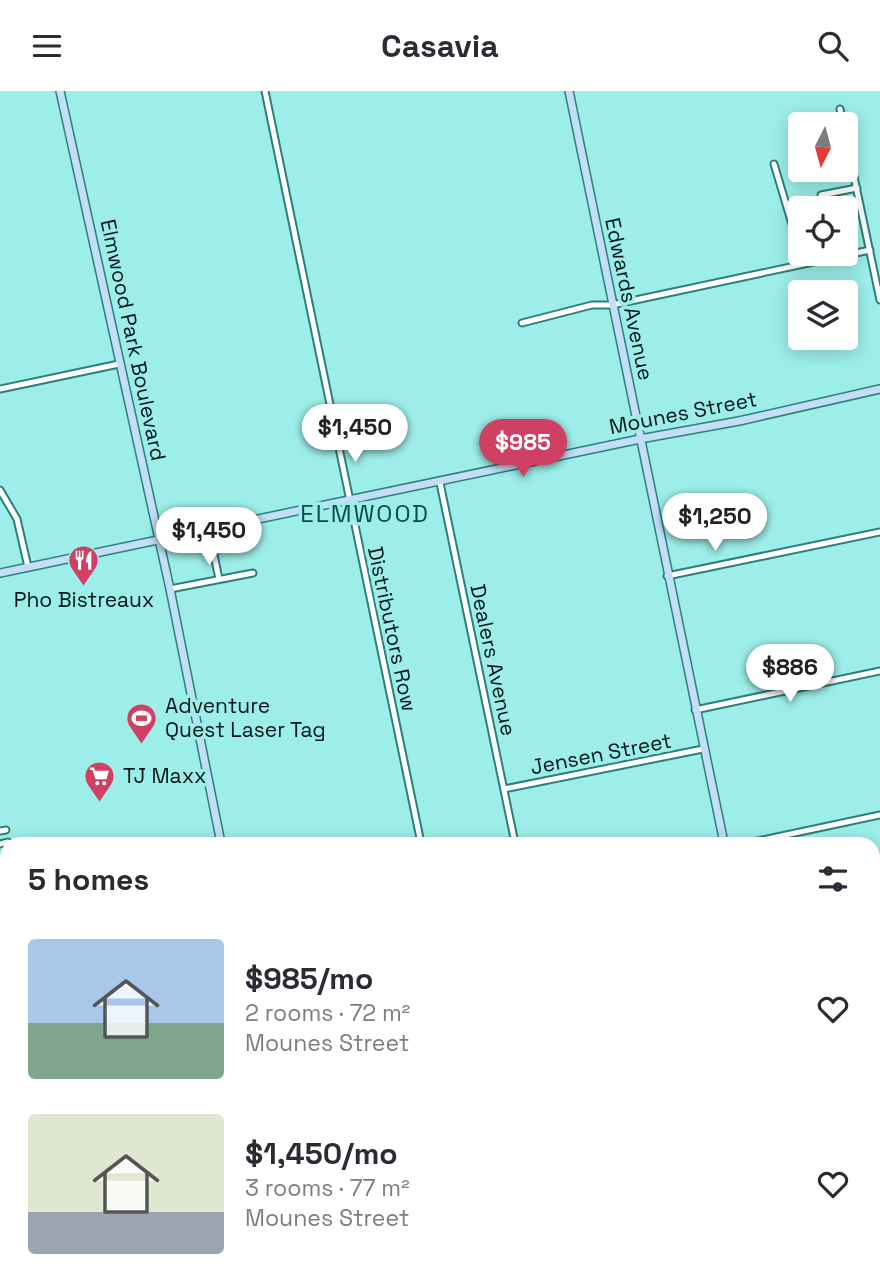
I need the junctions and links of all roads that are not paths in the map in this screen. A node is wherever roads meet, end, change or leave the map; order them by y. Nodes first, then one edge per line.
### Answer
1 (60, 91) edge
2 (265, 91) edge
3 (569, 91) edge
4 (840, 109) dead end
5 (841, 112) edge
6 (774, 164) dead end
7 (856, 182) edge
8 (857, 188) junction
9 (821, 196) edge
10 (788, 205) edge
11 (870, 250) junction
12 (858, 253) edge
13 (794, 266) edge
14 (880, 300) edge
15 (612, 305) junction
16 (522, 323) dead end
17 (118, 364) junction
18 (0, 389) edge
19 (880, 389) edge
20 (640, 439) junction
21 (440, 482) junction
22 (0, 490) edge
23 (350, 501) junction
24 (209, 531) junction
25 (880, 532) edge
26 (159, 541) junction
27 (28, 567) junction
28 (0, 573) edge
29 (253, 573) dead end
30 (667, 576) junction
31 (219, 579) junction
32 (170, 589) junction
33 (880, 671) edge
34 (695, 710) junction
35 (703, 749) junction
36 (504, 789) junction
37 (880, 815) edge
38 (220, 837) edge
39 (420, 837) edge
40 (514, 837) edge
41 (723, 837) edge
42 (776, 837) edge

1 - 17 street, Elmwood Park Boulevard
2 - 23 street, Distributors Row
3 - 15 street, Edwards Avenue
4 - 5 street
6 - 10 street
7 - 8 street
8 - 9 street
8 - 11 street
11 - 12 street
11 - 14 street
13 - 15 street
15 - 16 street
15 - 20 street, Edwards Avenue
17 - 18 street
17 - 26 street, Elmwood Park Boulevard
19 - 20 street, Mounes Street
20 - 21 street, Mounes Street
20 - 30 street, Edwards Avenue
21 - 23 street, Mounes Street
21 - 36 street, Dealers Avenue
22 - 27 street
23 - 24 street, Mounes Street
23 - 39 street, Distributors Row
24 - 26 street, Mounes Street
24 - 31 street
25 - 30 street
26 - 27 street, Mounes Street
26 - 32 street, Elmwood Park Boulevard
27 - 28 street, Mounes Street
29 - 31 street
30 - 34 street, Edwards Avenue
31 - 32 street
32 - 38 street, Elmwood Park Boulevard
33 - 34 street
34 - 35 street, Edwards Avenue
35 - 36 street, Jensen Street
35 - 41 street, Edwards Avenue
36 - 40 street, Dealers Avenue
37 - 42 street

